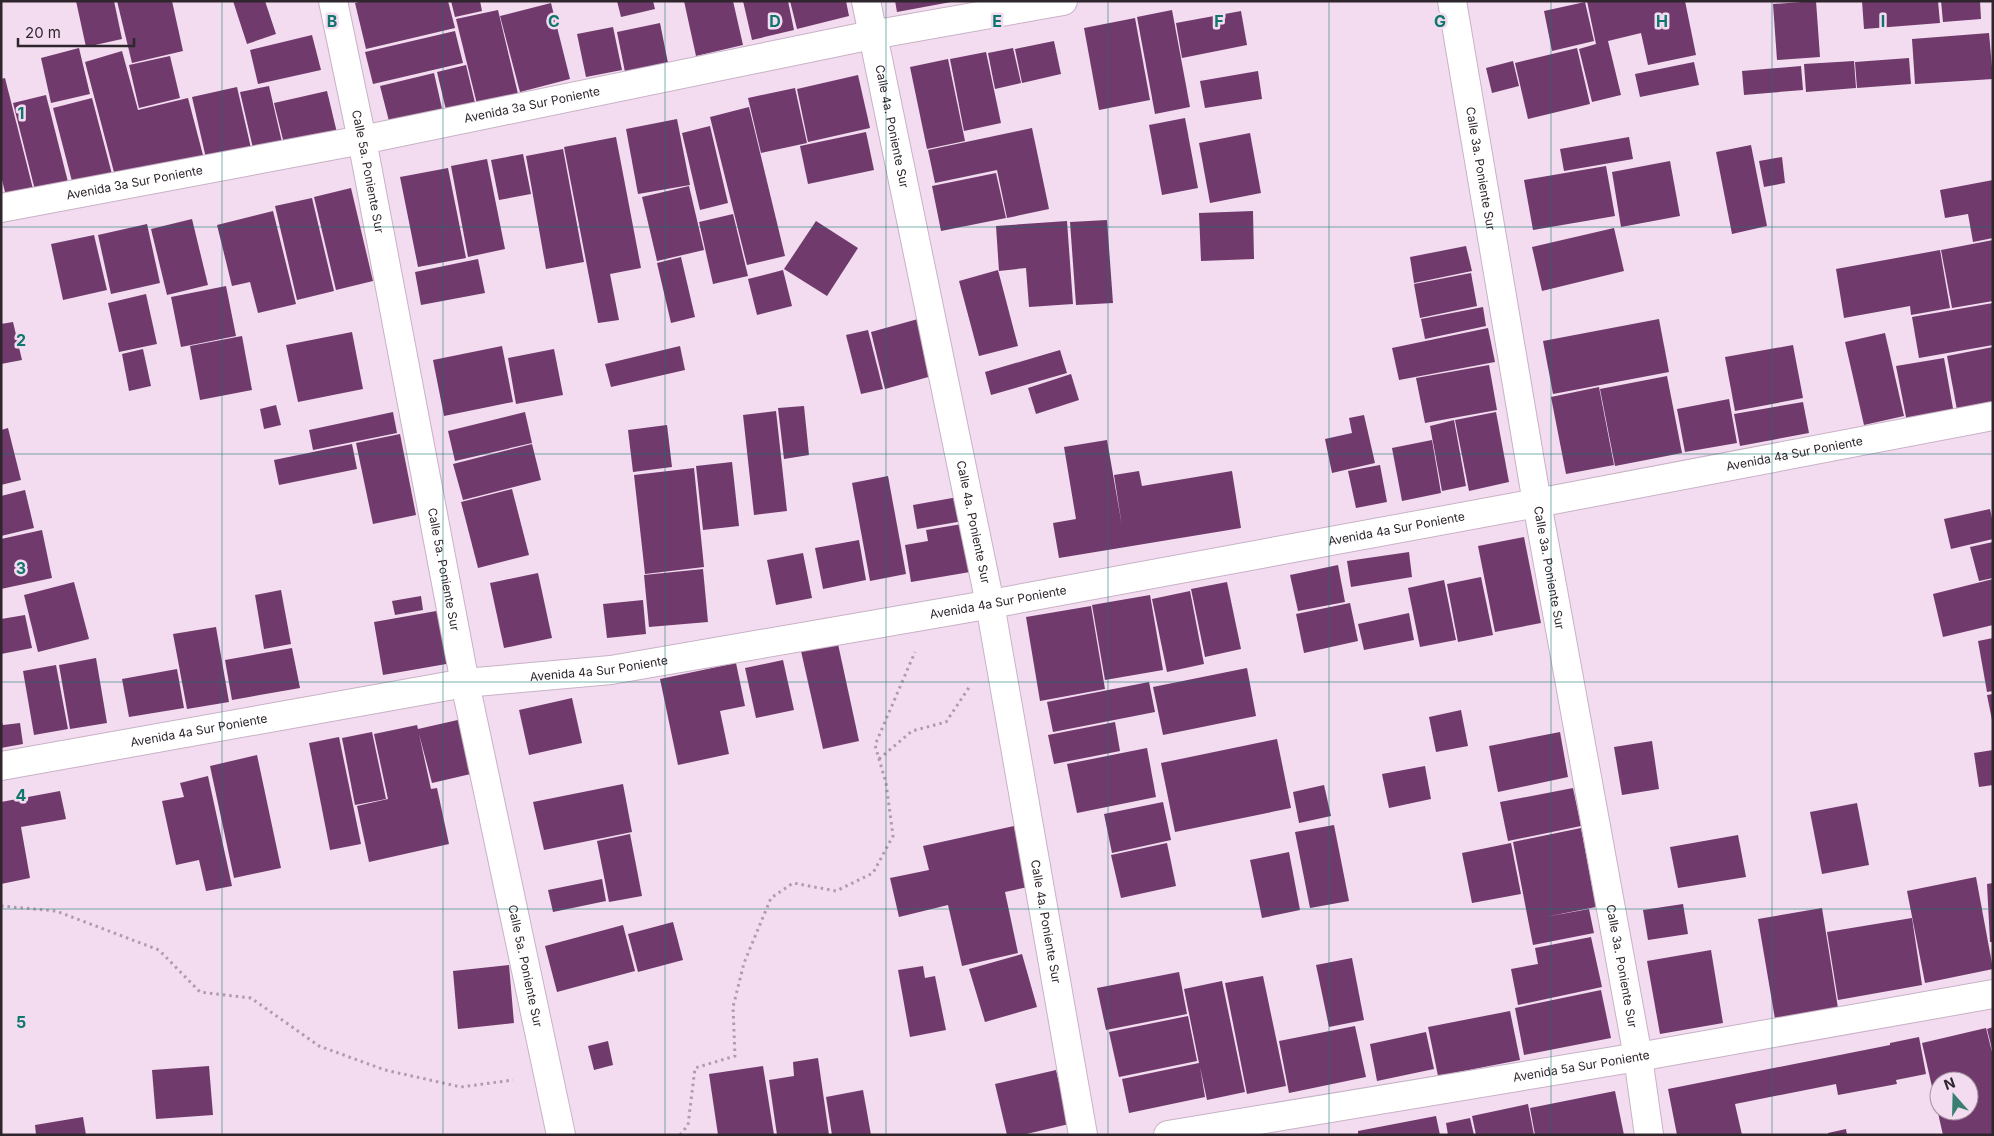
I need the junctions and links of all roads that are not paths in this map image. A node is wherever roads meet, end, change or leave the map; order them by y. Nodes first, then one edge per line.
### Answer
1 (332, 1) edge
2 (866, 1) edge
3 (1063, 1) edge
4 (1452, 1) edge
5 (872, 35) junction
6 (362, 140) junction
7 (1, 208) edge
8 (1993, 416) edge
9 (1537, 503) junction
10 (990, 604) junction
11 (465, 682) junction
12 (1, 766) edge
13 (1993, 994) edge
14 (1638, 1057) junction
15 (561, 1135) edge
16 (1083, 1135) edge
17 (1168, 1135) edge
18 (1650, 1135) edge

1 - 6 street, Calle 5a. Poniente Sur
2 - 5 street, Calle 4a. Poniente Sur
3 - 5 street, Avenida 3a Sur Poniente
4 - 9 street, Calle 3a. Poniente Sur
5 - 6 street, Avenida 3a Sur Poniente
5 - 10 street, Calle 4a. Poniente Sur
6 - 7 street, Avenida 3a Sur Poniente
6 - 11 street, Calle 5a. Poniente Sur
8 - 9 street, Avenida 4a Sur Poniente
9 - 10 street, Avenida 4a Sur Poniente
9 - 14 street, Calle 3a. Poniente Sur
10 - 11 street, Avenida 4a Sur Poniente
10 - 16 street, Calle 4a. Poniente Sur
11 - 12 street, Avenida 4a Sur Poniente
11 - 15 street, Calle 5a. Poniente Sur
13 - 14 street, Avenida 5a Sur Poniente
14 - 17 street, Avenida 5a Sur Poniente
14 - 18 street, Calle 3a. Poniente Sur

